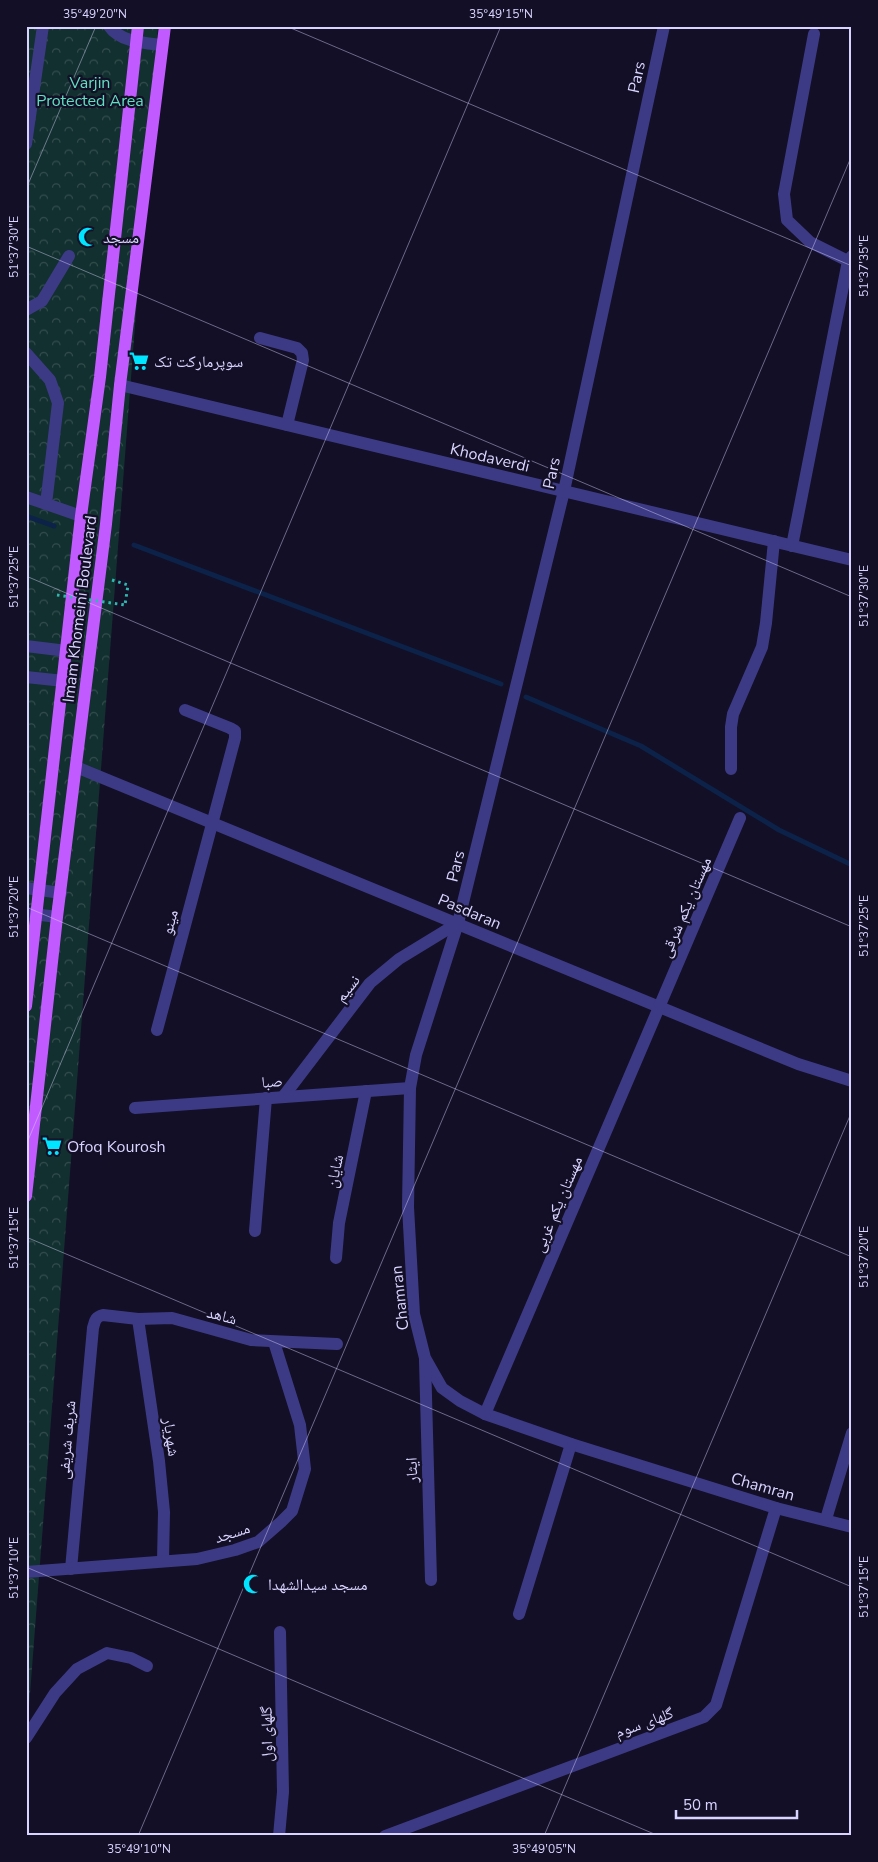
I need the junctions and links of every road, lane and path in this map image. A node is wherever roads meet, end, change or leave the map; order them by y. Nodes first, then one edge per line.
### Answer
1 (42, 26) edge
2 (109, 26) edge
3 (138, 26) edge
4 (165, 26) edge
5 (664, 26) edge
6 (814, 34) dead end
7 (136, 42) junction
8 (162, 45) junction
9 (26, 144) edge
10 (69, 256) dead end
11 (850, 259) edge
12 (26, 310) edge
13 (260, 338) dead end
14 (26, 353) edge
15 (120, 385) junction
16 (287, 425) junction
17 (564, 491) junction
18 (26, 497) edge
19 (46, 504) junction
20 (81, 516) junction
21 (774, 541) junction
22 (792, 546) junction
23 (852, 560) edge
24 (128, 585) dead end
25 (57, 595) dead end
26 (26, 646) edge
27 (67, 651) junction
28 (26, 677) edge
29 (64, 681) junction
30 (185, 710) dead end
31 (76, 767) junction
32 (731, 769) dead end
33 (740, 818) dead end
34 (212, 822) junction
35 (26, 888) edge
36 (40, 890) junction
37 (61, 893) junction
38 (32, 914) edge
39 (57, 917) junction
40 (458, 923) junction
41 (26, 1006) edge
42 (659, 1008) junction
43 (157, 1030) dead end
44 (852, 1082) edge
45 (410, 1088) junction
46 (366, 1091) junction
47 (283, 1097) junction
48 (266, 1098) junction
49 (135, 1108) dead end
50 (26, 1196) edge
51 (255, 1231) dead end
52 (336, 1258) dead end
53 (98, 1316) joint
54 (138, 1319) junction
55 (274, 1342) junction
56 (337, 1344) dead end
57 (425, 1358) junction
58 (485, 1414) junction
59 (852, 1433) edge
60 (571, 1444) junction
61 (776, 1508) junction
62 (826, 1519) junction
63 (852, 1526) edge
64 (163, 1561) junction
65 (71, 1569) junction
66 (26, 1572) edge
67 (431, 1580) dead end
68 (519, 1614) dead end
69 (280, 1632) dead end
70 (147, 1666) dead end
71 (26, 1738) edge
72 (279, 1836) edge
73 (386, 1836) edge

1 - 9 street
2 - 7 street
3 - 7 main road, Imam Khomeini Boulevard
4 - 8 main road, Imam Khomeini Boulevard
5 - 17 street, Pars
6 - 11 street
7 - 8 street
7 - 20 main road, Imam Khomeini Boulevard
8 - 15 main road, Imam Khomeini Boulevard
10 - 12 street
11 - 22 street
13 - 16 street
14 - 19 street
15 - 16 street, Khodaverdi
15 - 31 main road, Imam Khomeini Boulevard
16 - 17 street, Khodaverdi
17 - 21 street, Khodaverdi
17 - 40 street, Pars
18 - 19 street
19 - 20 street
20 - 27 main road, Imam Khomeini Boulevard
21 - 22 street, Khodaverdi
21 - 32 street
22 - 23 street, Khodaverdi
24 - 25 path, bridge
26 - 27 street
27 - 29 main road, Imam Khomeini Boulevard
28 - 29 street
29 - 36 main road, Imam Khomeini Boulevard
30 - 34 street, مینو
31 - 34 street, Pasdaran
31 - 37 main road, Imam Khomeini Boulevard
33 - 42 street, مهستان یکم شرقی
34 - 40 street, Pasdaran
34 - 43 street, مینو
35 - 36 street
36 - 37 street
36 - 38 main road, Imam Khomeini Boulevard
37 - 39 main road, Imam Khomeini Boulevard
38 - 39 street
38 - 41 main road, Imam Khomeini Boulevard
39 - 50 main road, Imam Khomeini Boulevard
40 - 42 street, Pasdaran
40 - 45 street, Chamran
40 - 47 street, نسیم
42 - 44 street, Pasdaran
42 - 58 street, مهستان یکم غربی
45 - 46 street, صبا
45 - 57 street, Chamran
46 - 47 street, صبا
46 - 52 street, شایان
47 - 48 street, صبا
48 - 49 street, صبا
48 - 51 street
53 - 54 street, شاهد
53 - 65 street, شریف شریفی
54 - 55 street, شاهد
54 - 64 street, شهریار
55 - 56 street, شاهد
55 - 64 street, مسجد
57 - 58 street, Chamran
57 - 67 street, ایثار
58 - 60 street, Chamran
59 - 62 street
60 - 61 street, Chamran
60 - 68 street
61 - 62 street, Chamran
61 - 73 street, گلهای سوم
62 - 63 street, Chamran
64 - 65 street, مسجد
65 - 66 street, مسجد
69 - 72 street, گلهای اول
70 - 71 street

